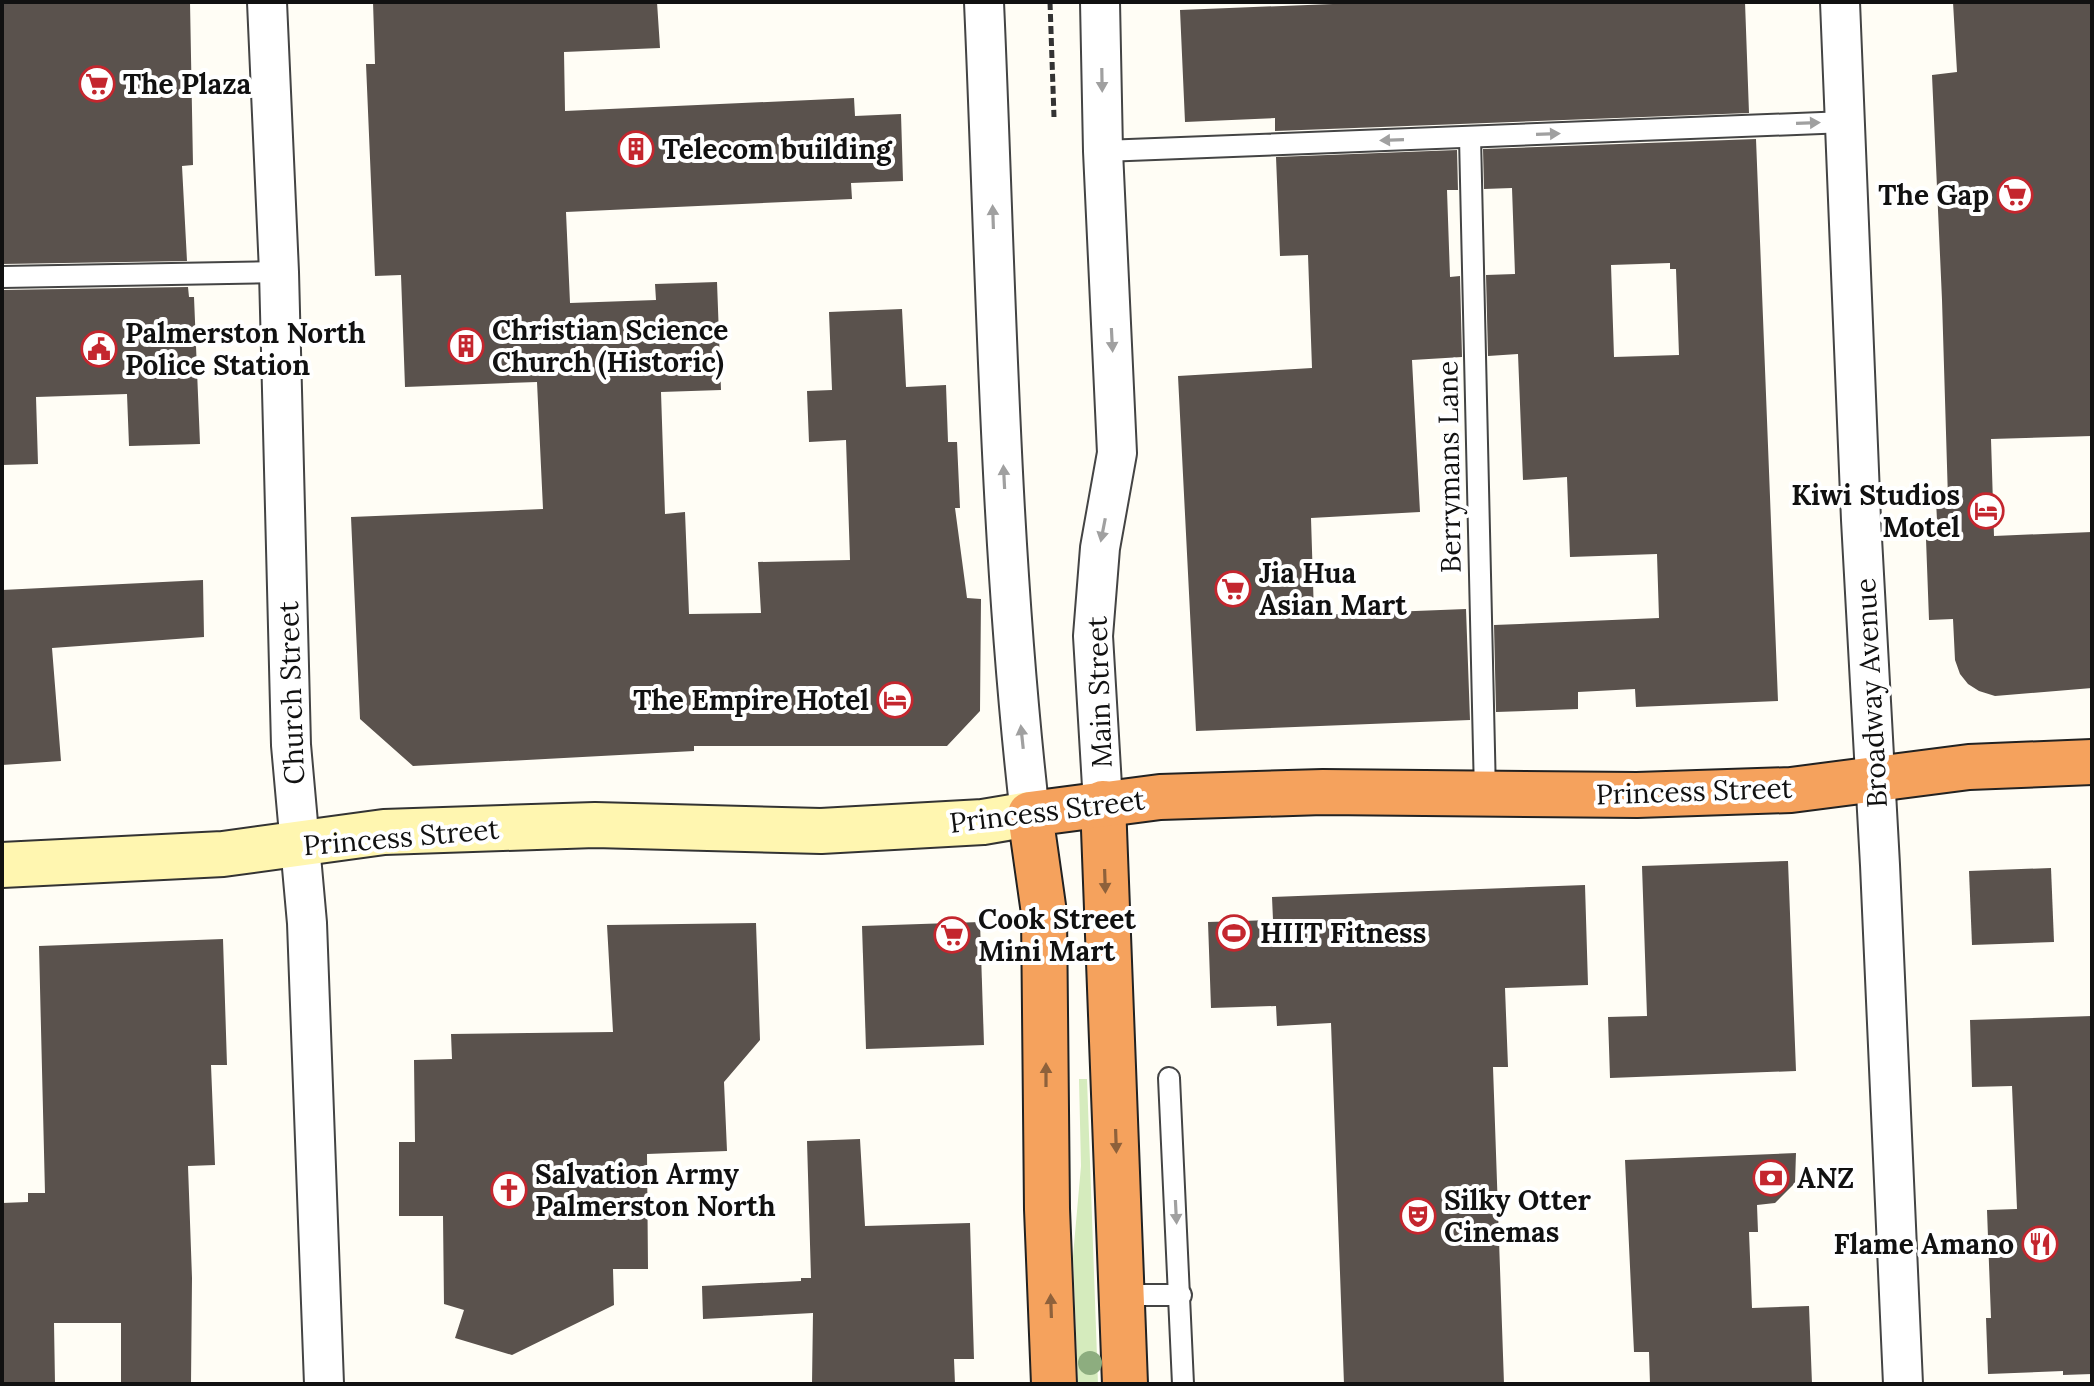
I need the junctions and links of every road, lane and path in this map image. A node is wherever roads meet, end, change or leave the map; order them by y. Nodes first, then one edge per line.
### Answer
1 (267, 2) edge
2 (984, 2) edge
3 (1050, 2) edge
4 (1100, 2) edge
5 (1840, 2) edge
6 (1054, 117) dead end
7 (1846, 122) junction
8 (1470, 137) junction
9 (1103, 151) junction
10 (279, 272) junction
11 (2, 277) edge
12 (2092, 762) edge
13 (1875, 777) junction
14 (1485, 794) junction
15 (1103, 803) junction
16 (1030, 814) junction
17 (300, 844) junction
18 (2, 865) edge
19 (1169, 1078) dead end
20 (1122, 1295) junction
21 (1181, 1295) junction
22 (324, 1384) edge
23 (1054, 1384) edge
24 (1125, 1384) edge
25 (1183, 1384) edge
26 (1903, 1384) edge

1 - 10 street, Church Street
16 -> 2 street
3 - 6 path
4 -> 9 street, Main Street
5 - 7 street, Broadway Avenue
8 -> 7 lane
7 - 13 street, Broadway Avenue
8 -> 9 lane
8 - 14 lane, Berrymans Lane
9 -> 15 street, Main Street
10 - 11 lane
10 - 17 street, Church Street
12 - 13 highway, Princess Street
13 - 14 highway, Princess Street
13 - 26 street, Broadway Avenue
14 - 15 highway, Princess Street
15 - 16 highway, Princess Street
15 -> 20 highway, Main Street
16 - 17 main road, Princess Street
23 -> 16 highway
17 - 18 main road, Princess Street
17 - 22 street, Church Street
19 -> 21 lane
20 - 21 lane
20 - 24 highway, Main Street
21 - 25 lane

